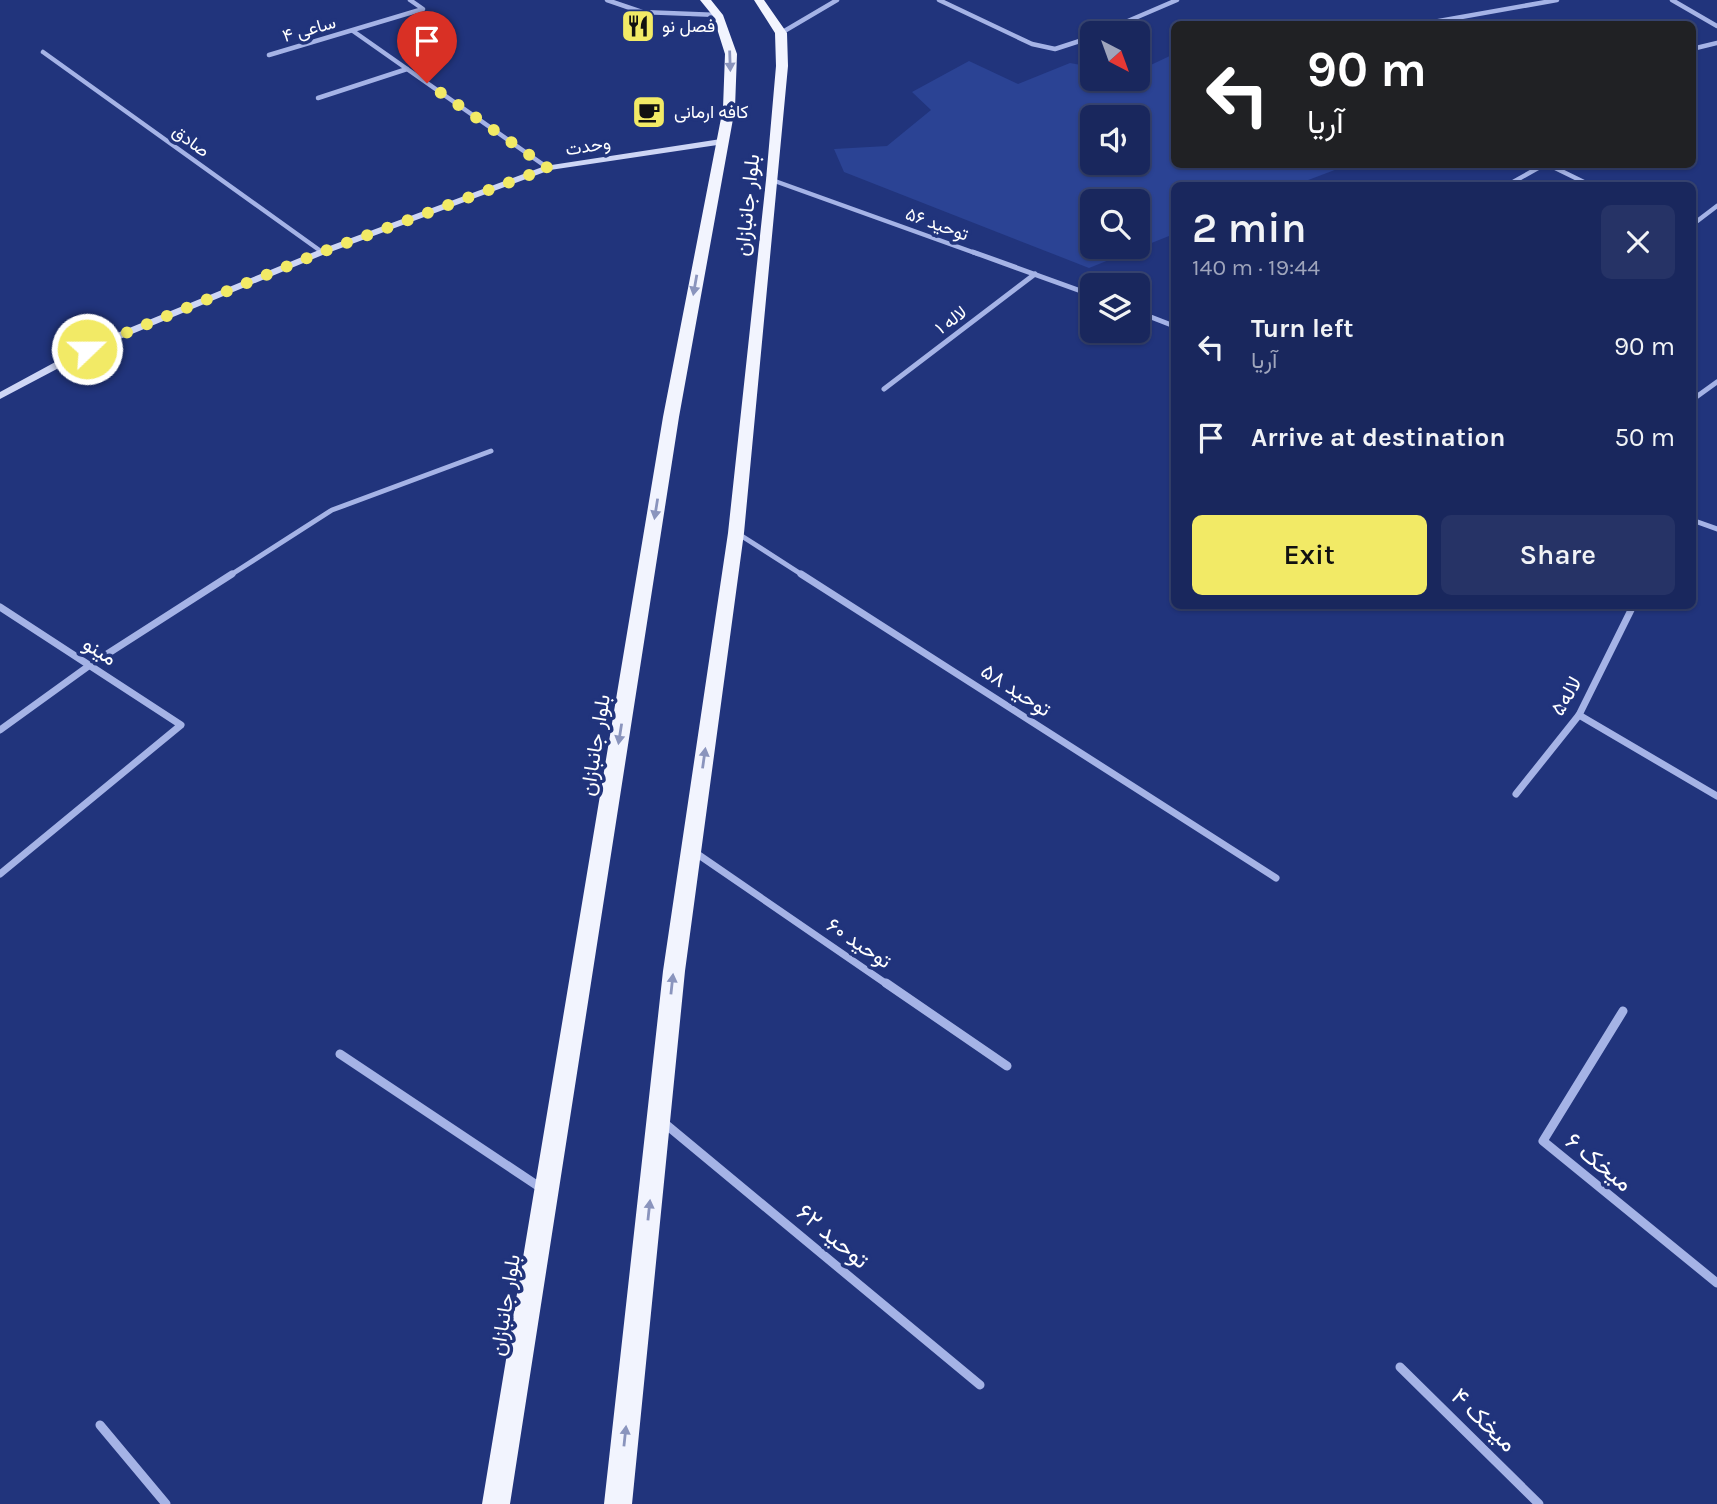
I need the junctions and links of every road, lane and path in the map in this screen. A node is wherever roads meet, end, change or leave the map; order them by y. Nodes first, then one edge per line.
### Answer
1 (410, 0) edge
2 (607, 0) edge
3 (705, 0) edge
4 (759, 0) edge
5 (837, 0) edge
6 (939, 0) edge
7 (1177, 0) edge
8 (1557, 0) edge
9 (1672, 0) edge
10 (718, 15) junction
11 (1128, 21) edge
12 (1439, 21) edge
13 (1717, 26) edge
14 (354, 31) junction
15 (781, 33) junction
16 (1080, 41) edge
17 (1717, 43) edge
18 (1696, 48) edge
19 (43, 52) dead end
20 (269, 55) dead end
21 (407, 69) junction
22 (318, 98) dead end
23 (721, 142) junction
24 (548, 168) junction
25 (1539, 168) edge
26 (1554, 168) edge
27 (772, 180) junction
28 (1513, 182) edge
29 (1584, 182) edge
30 (1717, 206) edge
31 (1696, 222) edge
32 (322, 252) junction
33 (1035, 274) junction
34 (1080, 291) edge
35 (1150, 317) edge
36 (1171, 325) edge
37 (1717, 382) edge
38 (884, 389) dead end
39 (0, 396) edge
40 (1696, 397) edge
41 (491, 451) dead end
42 (1696, 521) edge
43 (1717, 529) edge
44 (736, 533) junction
45 (0, 607) edge
46 (1631, 609) edge
47 (90, 665) junction
48 (1578, 715) junction
49 (0, 730) edge
50 (1516, 794) dead end
51 (1717, 796) edge
52 (691, 850) junction
53 (0, 874) edge
54 (1276, 878) dead end
55 (1623, 1011) dead end
56 (340, 1054) dead end
57 (1007, 1066) dead end
58 (658, 1118) junction
59 (547, 1192) junction
60 (1717, 1283) edge
61 (1400, 1367) dead end
62 (981, 1385) dead end
63 (100, 1425) dead end
64 (166, 1504) edge
65 (496, 1504) edge
66 (618, 1504) edge
67 (1539, 1504) edge

1 - 14 street, ساعی ۴
2 - 10 street
3 - 10 highway, بلوار جانبازان
4 - 15 highway
5 - 15 street
6 - 16 street
7 - 11 street
8 - 12 street
9 - 13 street
10 -> 23 highway, بلوار جانبازان
14 - 20 street, ساعی ۴
14 - 21 street
15 - 27 highway, بلوار جانبازان
17 - 18 street
19 - 32 street, صادق
21 - 22 street
21 - 24 street
23 - 24 main road, وحدت
23 -> 59 highway, بلوار جانبازان
24 - 32 main road, وحدت
25 - 28 street
26 - 29 street
27 - 33 street, توحید ۵۶
27 - 44 highway, بلوار جانبازان
30 - 31 street
32 - 39 main road, وحدت
33 - 34 street, توحید ۵۶
33 - 38 street, لاله ۱
35 - 36 street
37 - 40 street
41 - 47 street
42 - 43 street
52 -> 44 highway, بلوار جانبازان
44 - 54 street, توحید ۵۸
45 - 47 street, مینو
46 - 48 street, لاله۵
47 - 49 street
47 - 53 street, مینو
48 - 50 street, لاله۵
48 - 51 street
52 - 57 street, توحید ۶۰
58 -> 52 highway, بلوار جانبازان
55 - 60 street, میخک ۶
56 - 59 street
58 - 62 street, توحید ۶۲
66 -> 58 highway, بلوار جانبازان
59 - 65 highway, بلوار جانبازان
61 - 67 street, میخک ۴
63 - 64 street

